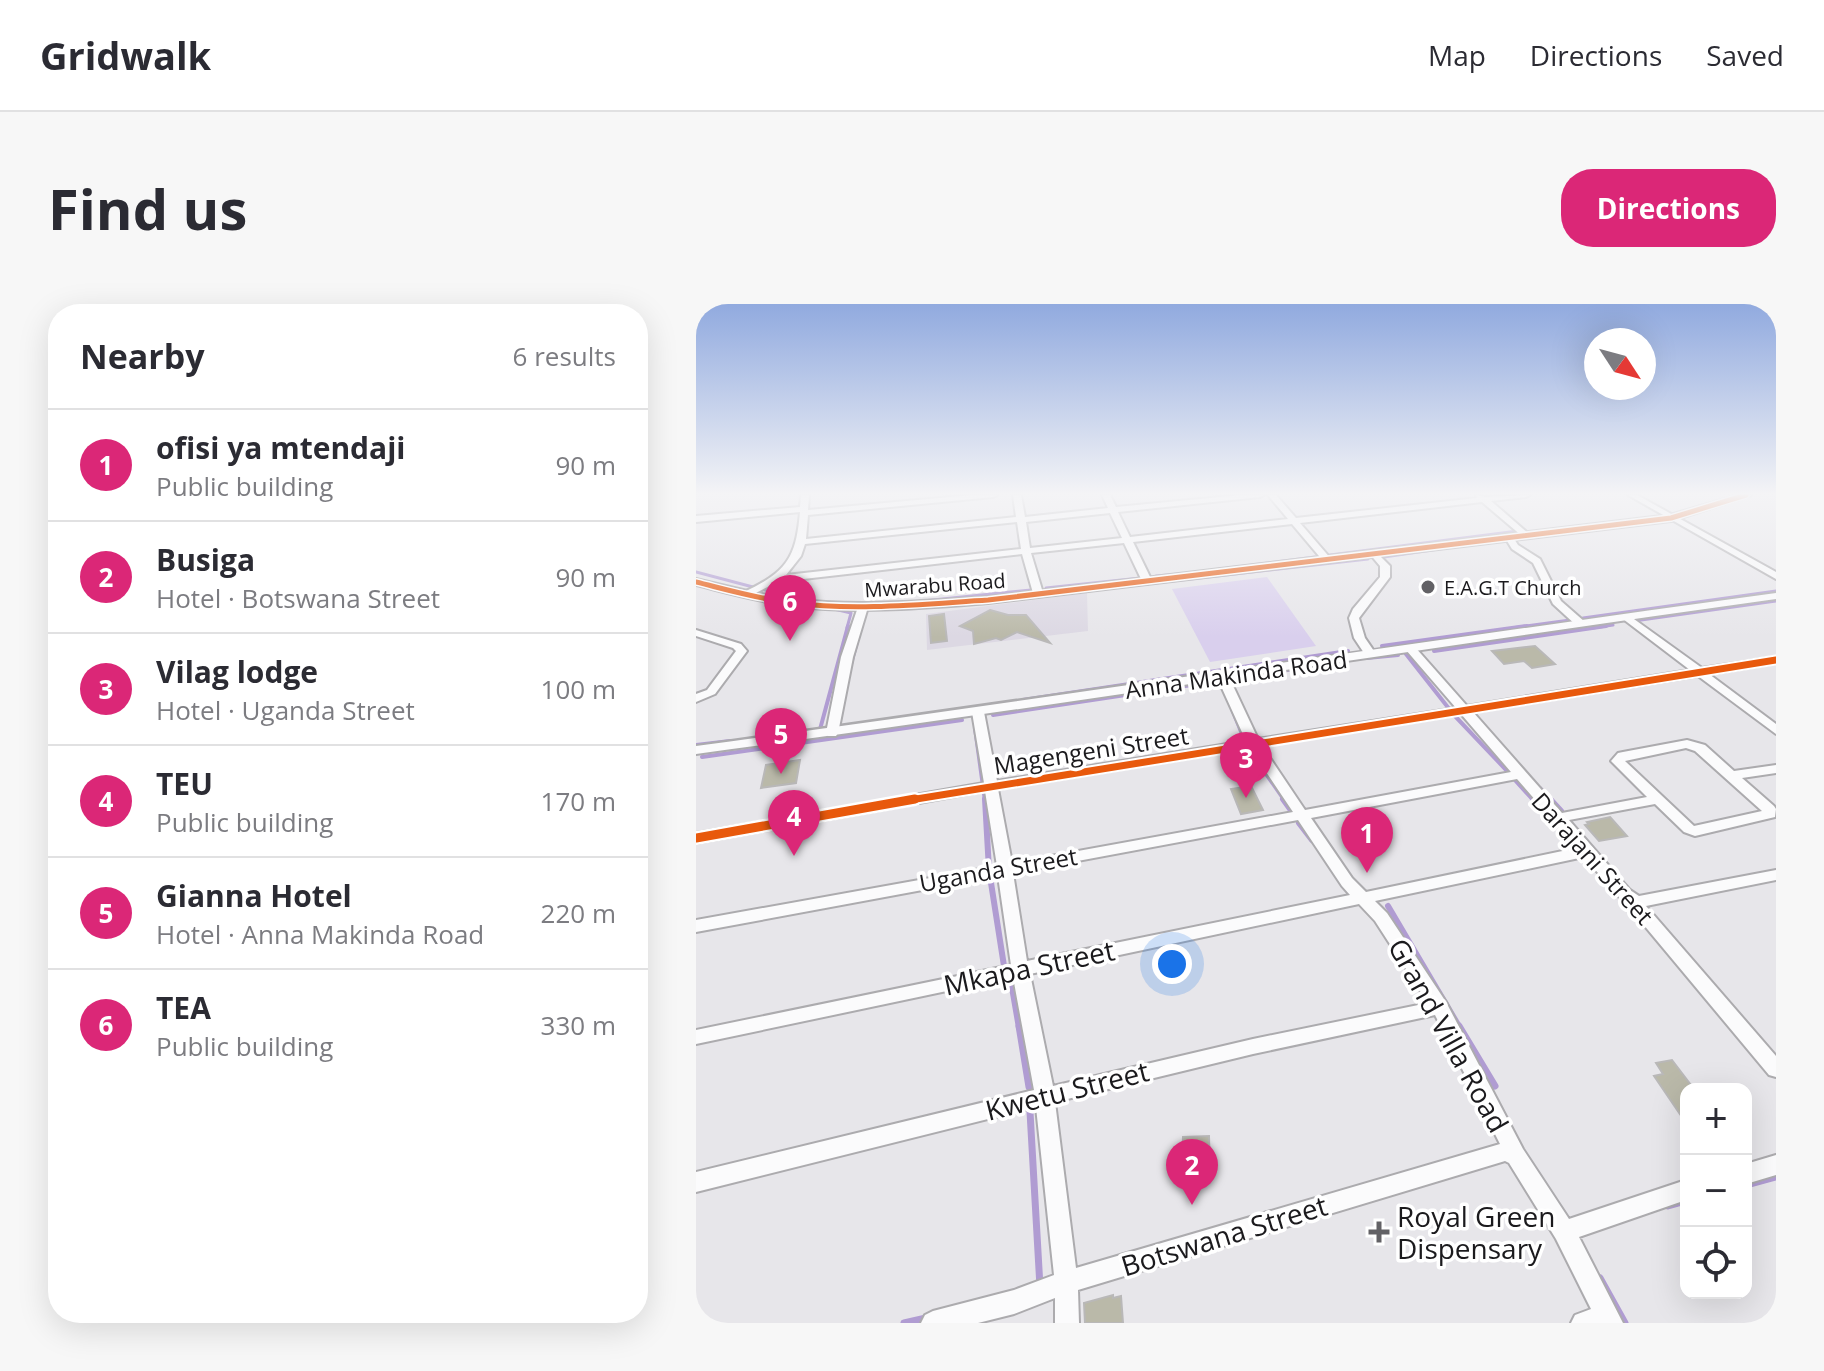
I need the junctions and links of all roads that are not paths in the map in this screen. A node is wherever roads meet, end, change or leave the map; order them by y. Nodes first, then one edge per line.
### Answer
1 (801, 542) edge
2 (1025, 543) edge
3 (1097, 543) edge
4 (1129, 543) edge
5 (1312, 543) edge
6 (1456, 543) edge
7 (1512, 543) edge
8 (1715, 543) edge
9 (1026, 551) junction
10 (1374, 553) junction
11 (1327, 560) junction
12 (1776, 576) edge
13 (777, 579) junction
14 (1147, 581) junction
15 (696, 582) edge
16 (1038, 593) junction
17 (747, 594) junction
18 (1776, 596) edge
19 (863, 607) junction
20 (1627, 617) junction
21 (1581, 624) junction
22 (696, 633) edge
23 (1410, 648) junction
24 (1370, 654) junction
25 (1776, 660) edge
26 (1705, 673) junction
27 (1222, 675) junction
28 (696, 698) edge
29 (1460, 709) junction
30 (978, 712) junction
31 (1776, 730) edge
32 (832, 733) junction
33 (1255, 746) junction
34 (696, 750) edge
35 (1776, 769) edge
36 (1518, 775) junction
37 (1731, 776) junction
38 (991, 786) junction
39 (1657, 799) junction
40 (1301, 816) junction
41 (1557, 818) junction
42 (696, 838) edge
43 (1588, 851) junction
44 (1005, 867) junction
45 (1776, 875) edge
46 (1362, 898) junction
47 (1637, 902) junction
48 (696, 926) edge
49 (1022, 968) junction
50 (1440, 1007) junction
51 (696, 1037) edge
52 (1776, 1069) edge
53 (1045, 1096) junction
54 (1516, 1156) junction
55 (1776, 1165) edge
56 (1752, 1172) edge
57 (696, 1182) edge
58 (1680, 1192) edge
59 (1564, 1231) junction
60 (1066, 1282) junction
61 (933, 1323) edge
62 (1067, 1323) edge
63 (1583, 1323) edge
64 (1611, 1323) edge

1 - 13 street
2 - 9 street
3 - 9 street
4 - 14 street
5 - 11 street
6 - 10 street, Mwarabu Road
7 - 21 street
8 - 12 street
9 - 13 street
9 - 16 street
10 - 11 street, Mwarabu Road
10 - 24 street
11 - 14 street, Mwarabu Road
13 - 17 street
14 - 16 street, Mwarabu Road
15 - 17 street, Mwarabu Road
16 - 19 street, Mwarabu Road
17 - 19 street, Mwarabu Road
18 - 20 street, Anna Makinda Road
19 - 32 street
20 - 21 street, Anna Makinda Road
20 - 26 street
21 - 23 street, Anna Makinda Road
22 - 28 street
23 - 24 street, Anna Makinda Road
23 - 29 street, Darajani Street
24 - 27 street, Anna Makinda Road
25 - 26 street, Magengeni Street
26 - 29 street, Magengeni Street
26 - 31 street
27 - 30 street, Anna Makinda Road
27 - 33 street, Grand Villa Road
29 - 33 street, Magengeni Street
29 - 36 street, Darajani Street
30 - 32 street, Anna Makinda Road
30 - 38 street
32 - 34 street, Anna Makinda Road
33 - 38 street, Magengeni Street
33 - 40 street, Grand Villa Road
35 - 37 street
36 - 40 street, Uganda Street
36 - 41 street, Darajani Street
37 - 39 street
37 - 39 street
38 - 42 street, Magengeni Street
38 - 44 street
39 - 41 street
40 - 44 street, Uganda Street
40 - 46 street, Grand Villa Road
41 - 43 street, Darajani Street
43 - 46 street, Mkapa Street
43 - 47 street, Darajani Street
44 - 48 street, Uganda Street
44 - 49 street
45 - 47 street
46 - 49 street, Mkapa Street
46 - 50 street, Grand Villa Road
47 - 52 street, Darajani Street
49 - 51 street, Mkapa Street
49 - 53 street
50 - 53 street, Kwetu Street
50 - 54 street, Grand Villa Road
53 - 57 street, Kwetu Street
53 - 60 street
54 - 59 street, Grand Villa Road
54 - 60 street, Botswana Street
55 - 56 street
58 - 59 street
59 - 64 street, Grand Villa Road
60 - 61 street, Botswana Street
60 - 62 street
63 - 64 street

